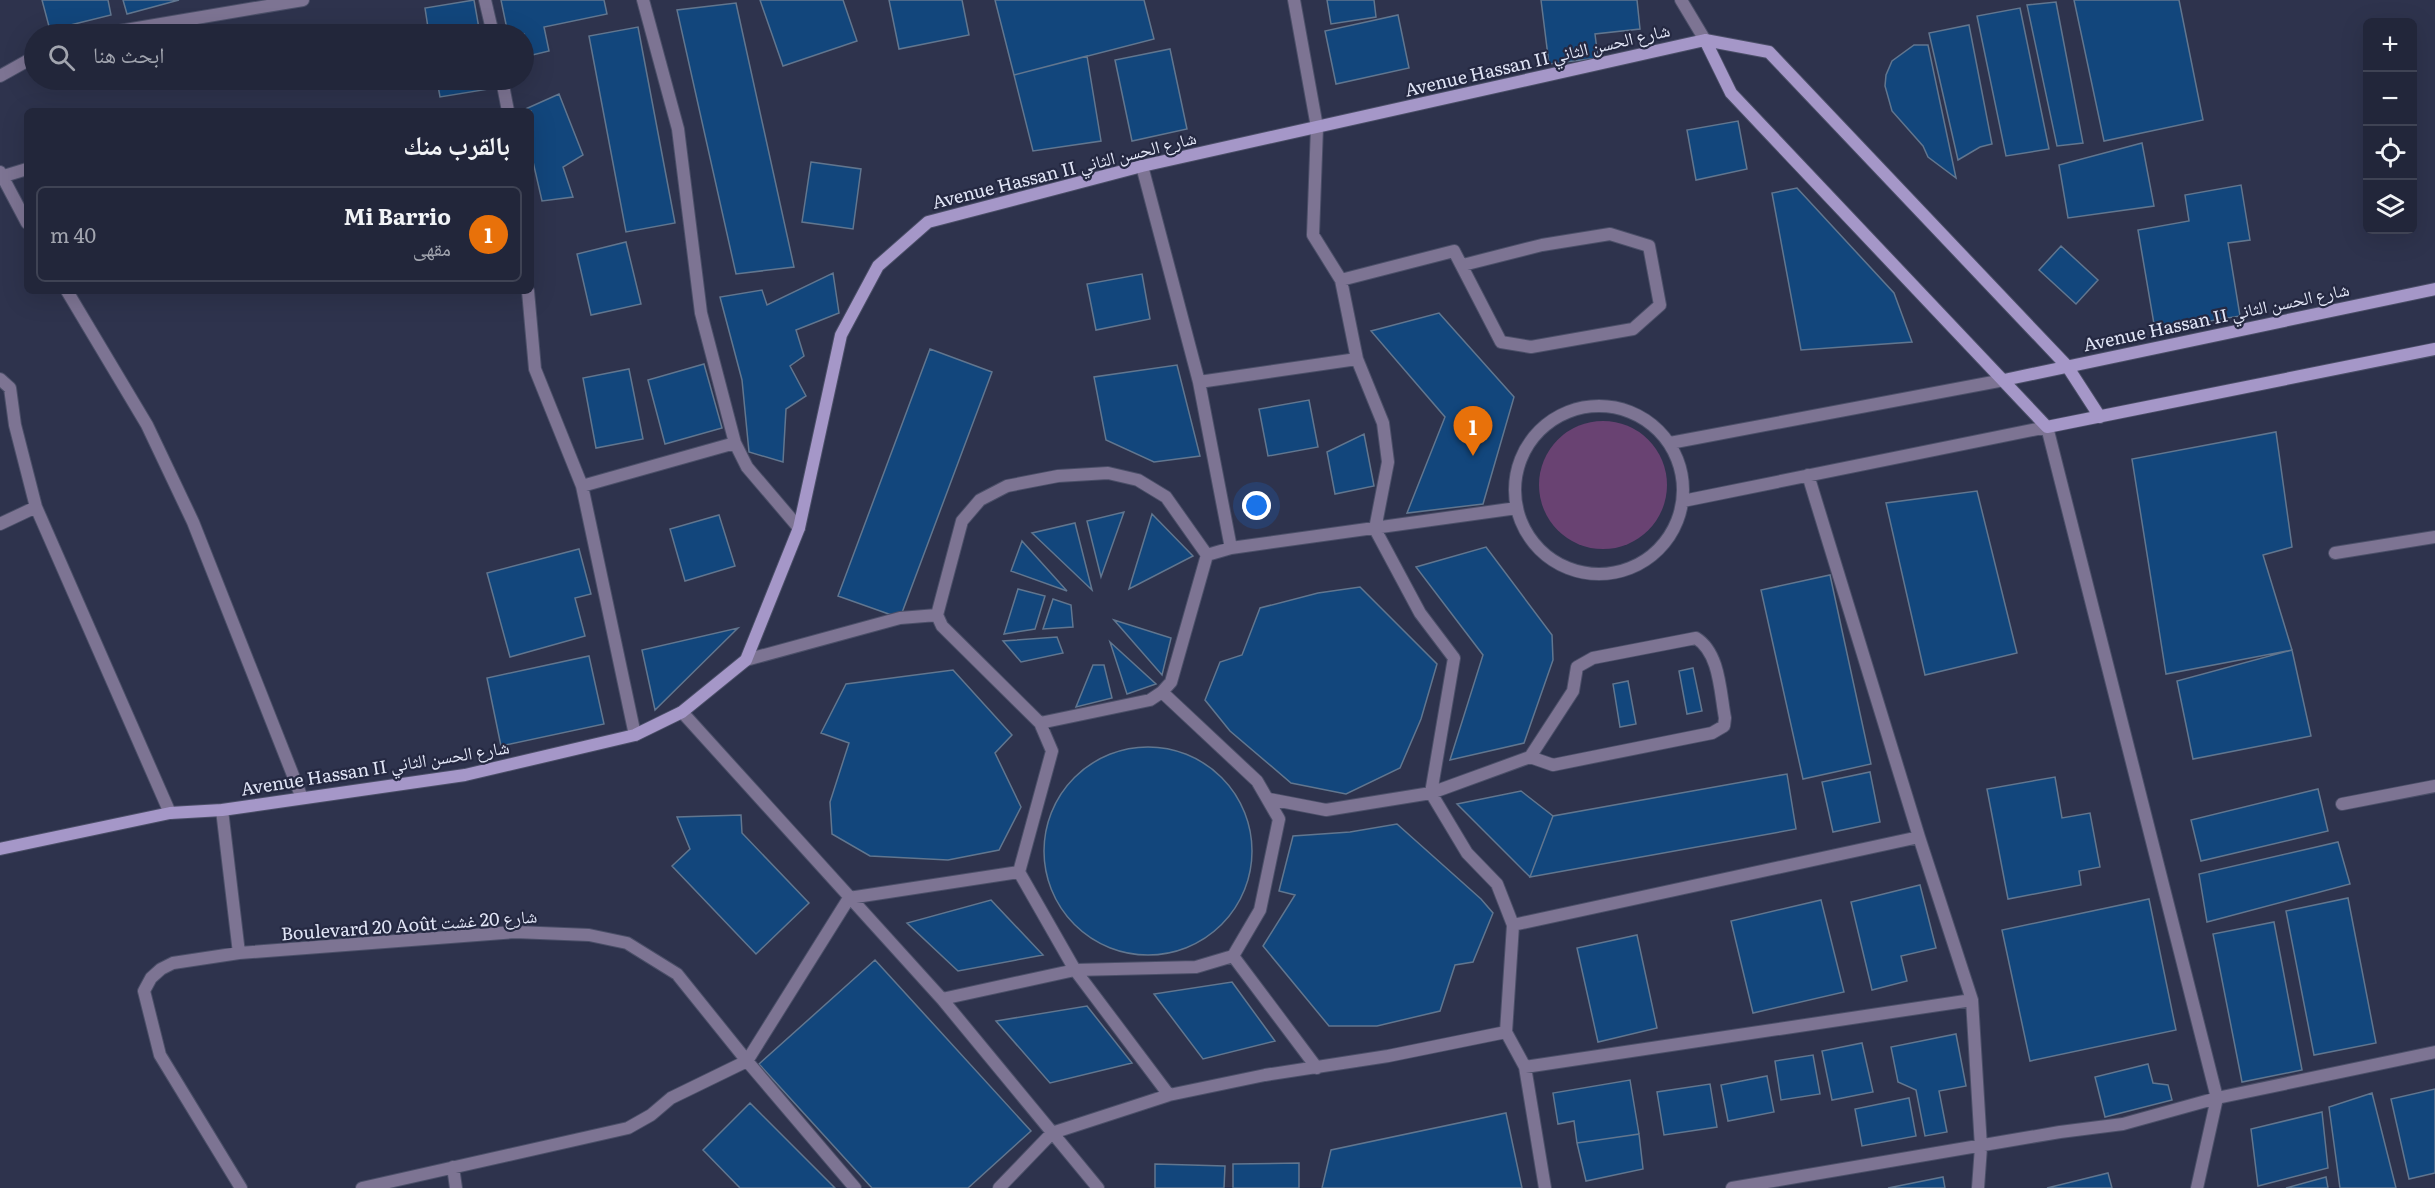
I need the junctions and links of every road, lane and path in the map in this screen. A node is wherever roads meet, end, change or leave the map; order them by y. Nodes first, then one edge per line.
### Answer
1 (303, 0) edge
2 (485, 0) edge
3 (643, 0) edge
4 (1294, 0) edge
5 (1682, 0) edge
6 (161, 24) edge
7 (491, 24) edge
8 (1705, 40) junction
9 (24, 63) edge
10 (0, 76) edge
11 (504, 90) edge
12 (507, 108) edge
13 (1317, 128) junction
14 (1142, 166) junction
15 (24, 170) edge
16 (2, 174) edge
17 (24, 218) edge
18 (1463, 265) junction
19 (1341, 280) junction
20 (2435, 289) edge
21 (69, 294) edge
22 (528, 294) edge
23 (2435, 349) edge
24 (1357, 359) junction
25 (2067, 366) junction
26 (0, 379) edge
27 (2004, 380) junction
28 (1199, 382) junction
29 (2100, 417) junction
30 (2047, 427) junction
31 (735, 443) junction
32 (1670, 443) junction
33 (1808, 475) junction
34 (582, 486) junction
35 (1683, 501) junction
36 (36, 507) junction
37 (1517, 508) junction
38 (0, 524) edge
39 (799, 528) junction
40 (1375, 529) junction
41 (2435, 537) edge
42 (1231, 548) junction
43 (2335, 553) dead end
44 (1207, 555) junction
45 (937, 615) junction
46 (746, 660) junction
47 (1162, 692) junction
48 (682, 712) junction
49 (1040, 723) junction
50 (635, 735) junction
51 (1530, 757) junction
52 (2435, 786) edge
53 (1431, 793) junction
54 (302, 798) junction
55 (1269, 799) junction
56 (2342, 804) dead end
57 (222, 810) junction
58 (170, 813) junction
59 (1919, 837) junction
60 (0, 849) edge
61 (1019, 872) junction
62 (849, 898) junction
63 (1513, 925) junction
64 (239, 953) junction
65 (1233, 956) junction
66 (1075, 970) junction
67 (942, 999) junction
68 (1972, 1000) junction
69 (1506, 1032) junction
70 (2435, 1052) edge
71 (747, 1061) junction
72 (1317, 1068) junction
73 (1525, 1068) junction
74 (1169, 1095) junction
75 (2217, 1098) junction
76 (1052, 1132) junction
77 (1981, 1147) junction
78 (453, 1167) junction
79 (241, 1188) edge
80 (362, 1188) edge
81 (456, 1188) edge
82 (855, 1188) edge
83 (999, 1188) edge
84 (1098, 1188) edge
85 (1545, 1188) edge
86 (1732, 1188) edge
87 (1978, 1188) edge
88 (2197, 1188) edge

1 - 6 street
2 - 7 street
3 - 31 street
4 - 13 street
5 - 8 street
8 - 13 street, Avenue Hassan II شارع الحسن الثاني
8 - 25 street
8 - 27 street
9 - 10 street
11 - 12 street
13 - 14 street, Avenue Hassan II شارع الحسن الثاني
13 - 19 street
14 - 28 street
14 - 39 street, Avenue Hassan II شارع الحسن الثاني
15 - 16 street
16 - 17 street
18 - 18 street
18 - 19 street
19 - 24 street
20 - 25 street, Avenue Hassan II شارع الحسن الثاني
21 - 54 street
22 - 34 street
23 - 29 street
24 - 28 street
24 - 40 street
25 - 27 street, Avenue Hassan II شارع الحسن الثاني
25 - 29 street
26 - 36 street
27 - 30 street
27 - 32 street
28 - 42 street
29 - 30 street
30 - 33 street
30 - 75 street
31 - 34 street
31 - 39 street
32 - 35 street
32 - 37 street
33 - 35 street
33 - 59 street
34 - 50 street
35 - 37 street
36 - 38 street
36 - 58 street
37 - 40 street
39 - 46 street, Avenue Hassan II شارع الحسن الثاني
40 - 42 street
40 - 53 street
41 - 43 street
42 - 44 street
44 - 45 street
44 - 47 street
45 - 46 street
45 - 49 street
46 - 48 street, Avenue Hassan II شارع الحسن الثاني
47 - 49 street
47 - 55 street
48 - 50 street, Avenue Hassan II شارع الحسن الثاني
48 - 62 street
49 - 61 street
50 - 54 street, Avenue Hassan II شارع الحسن الثاني
51 - 51 street
51 - 53 street
52 - 56 street
53 - 55 street
53 - 63 street
54 - 57 street, Avenue Hassan II شارع الحسن الثاني
55 - 65 street
57 - 58 street, Avenue Hassan II شارع الحسن الثاني
57 - 64 street
58 - 60 street, Avenue Hassan II شارع الحسن الثاني
59 - 63 street
59 - 68 street
61 - 62 street
61 - 66 street
62 - 67 street
62 - 71 street
63 - 69 street
64 - 71 street, Boulevard 20 Août شارع 20 غشت
64 - 79 street, Boulevard 20 Août شارع 20 غشت
65 - 66 street
65 - 72 street
66 - 67 street
66 - 74 street
67 - 76 street
68 - 73 street
68 - 77 street
69 - 72 street
69 - 73 street
70 - 75 street
71 - 78 street
71 - 82 street, Boulevard 20 Août شارع 20 غشت
72 - 74 street
73 - 85 street
74 - 76 street
75 - 77 street
75 - 88 street
76 - 83 street
76 - 84 street
77 - 86 street
77 - 87 street
78 - 80 street
78 - 81 street

